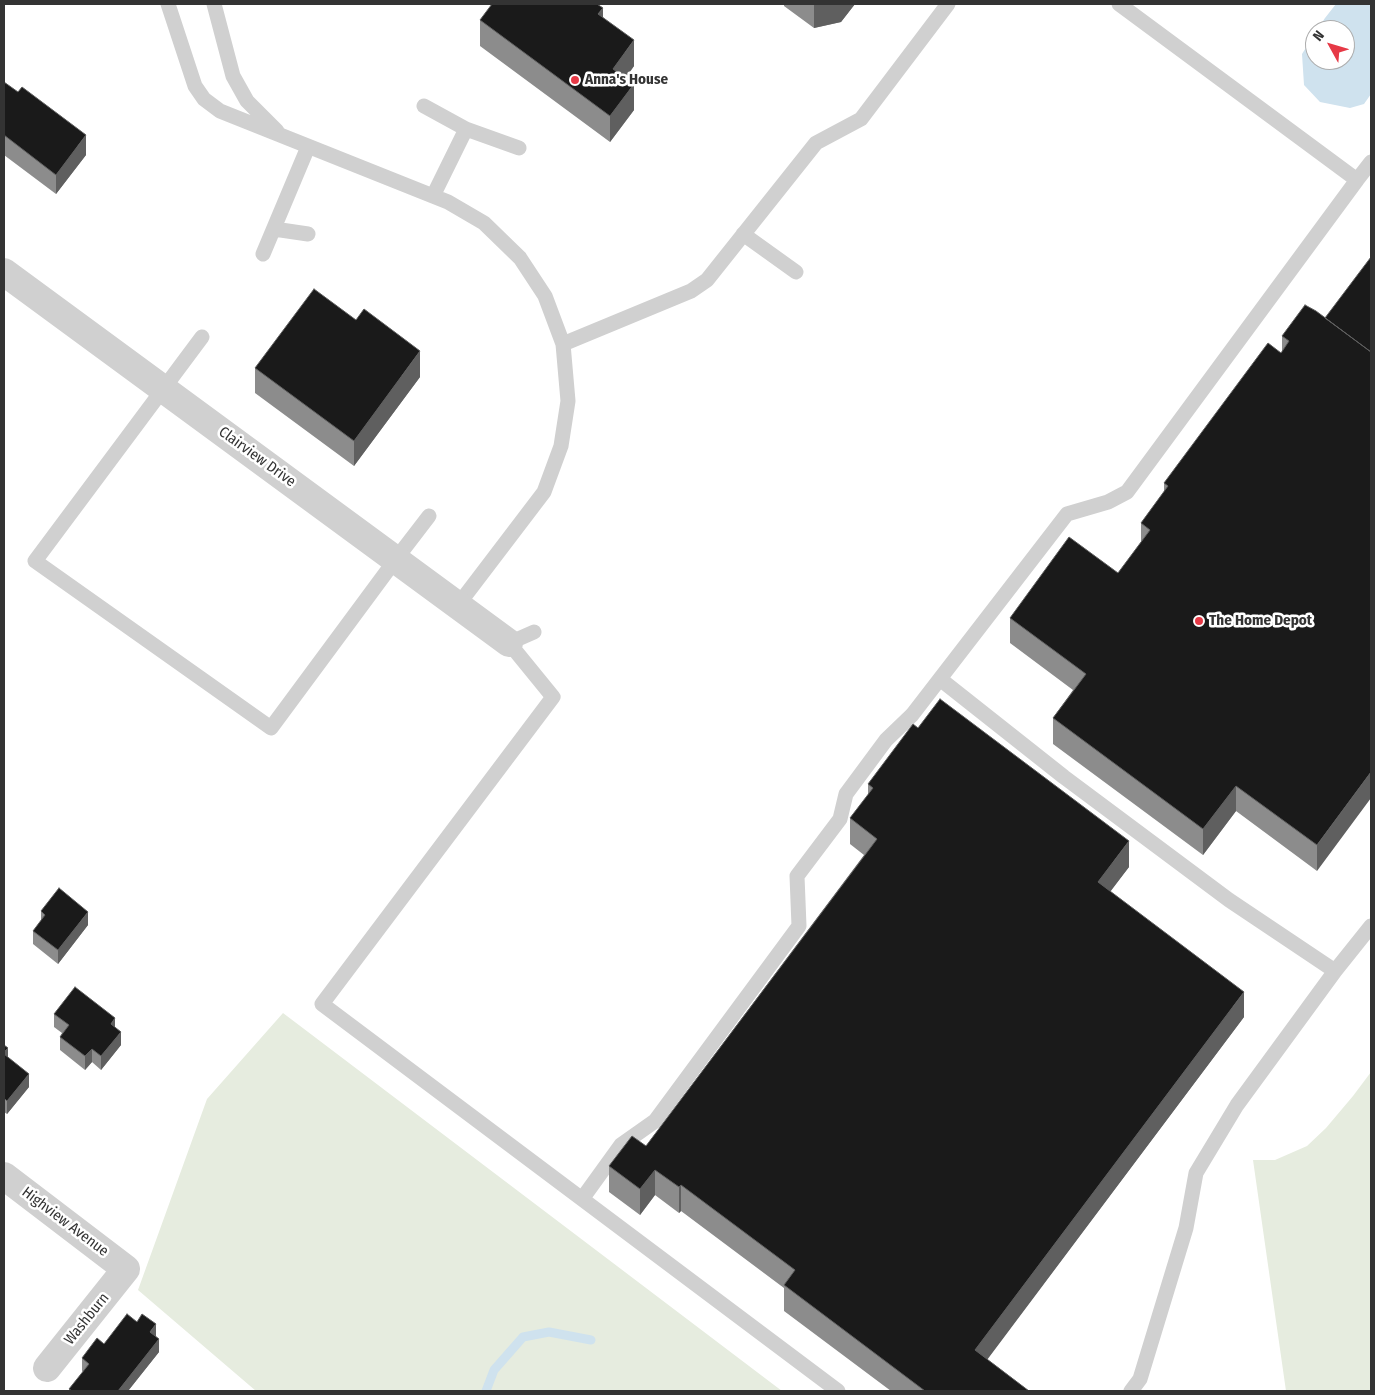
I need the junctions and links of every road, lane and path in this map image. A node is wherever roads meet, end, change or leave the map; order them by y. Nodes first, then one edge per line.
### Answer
1 (168, 4) edge
2 (214, 4) edge
3 (948, 4) edge
4 (1119, 4) edge
5 (424, 106) dead end
6 (466, 129) junction
7 (281, 136) junction
8 (308, 147) junction
9 (519, 148) dead end
10 (1371, 162) edge
11 (1357, 180) junction
12 (433, 196) junction
13 (274, 230) junction
14 (308, 234) dead end
15 (743, 234) junction
16 (263, 254) dead end
17 (4, 272) edge
18 (796, 272) dead end
19 (202, 337) dead end
20 (562, 344) junction
21 (163, 389) junction
22 (429, 516) dead end
23 (396, 558) junction
24 (458, 605) junction
25 (534, 632) dead end
26 (509, 643) junction
27 (940, 679) junction
28 (1371, 926) edge
29 (1336, 971) junction
30 (4, 1176) edge
31 (582, 1200) junction
32 (126, 1269) joint
33 (47, 1368) dead end
34 (838, 1391) edge
35 (1131, 1391) edge

1 - 7 lane
2 - 7 lane
3 - 15 lane
4 - 11 lane
5 - 6 lane
6 - 9 lane
6 - 12 lane
7 - 8 lane
8 - 12 lane
8 - 13 lane
10 - 11 lane
11 - 27 lane
12 - 20 lane
13 - 14 lane
13 - 16 lane
15 - 18 lane
15 - 20 lane
17 - 21 street, Clairview Drive
19 - 21 lane
20 - 24 lane
21 - 23 street, Clairview Drive
21 - 23 lane
22 - 23 lane
23 - 24 street, Clairview Drive
24 - 26 street, Clairview Drive
25 - 26 lane
26 - 31 lane
27 - 29 lane
27 - 31 lane
28 - 29 lane
29 - 35 lane
30 - 32 street, Highview Avenue
31 - 34 lane
32 - 33 street, Washburn

